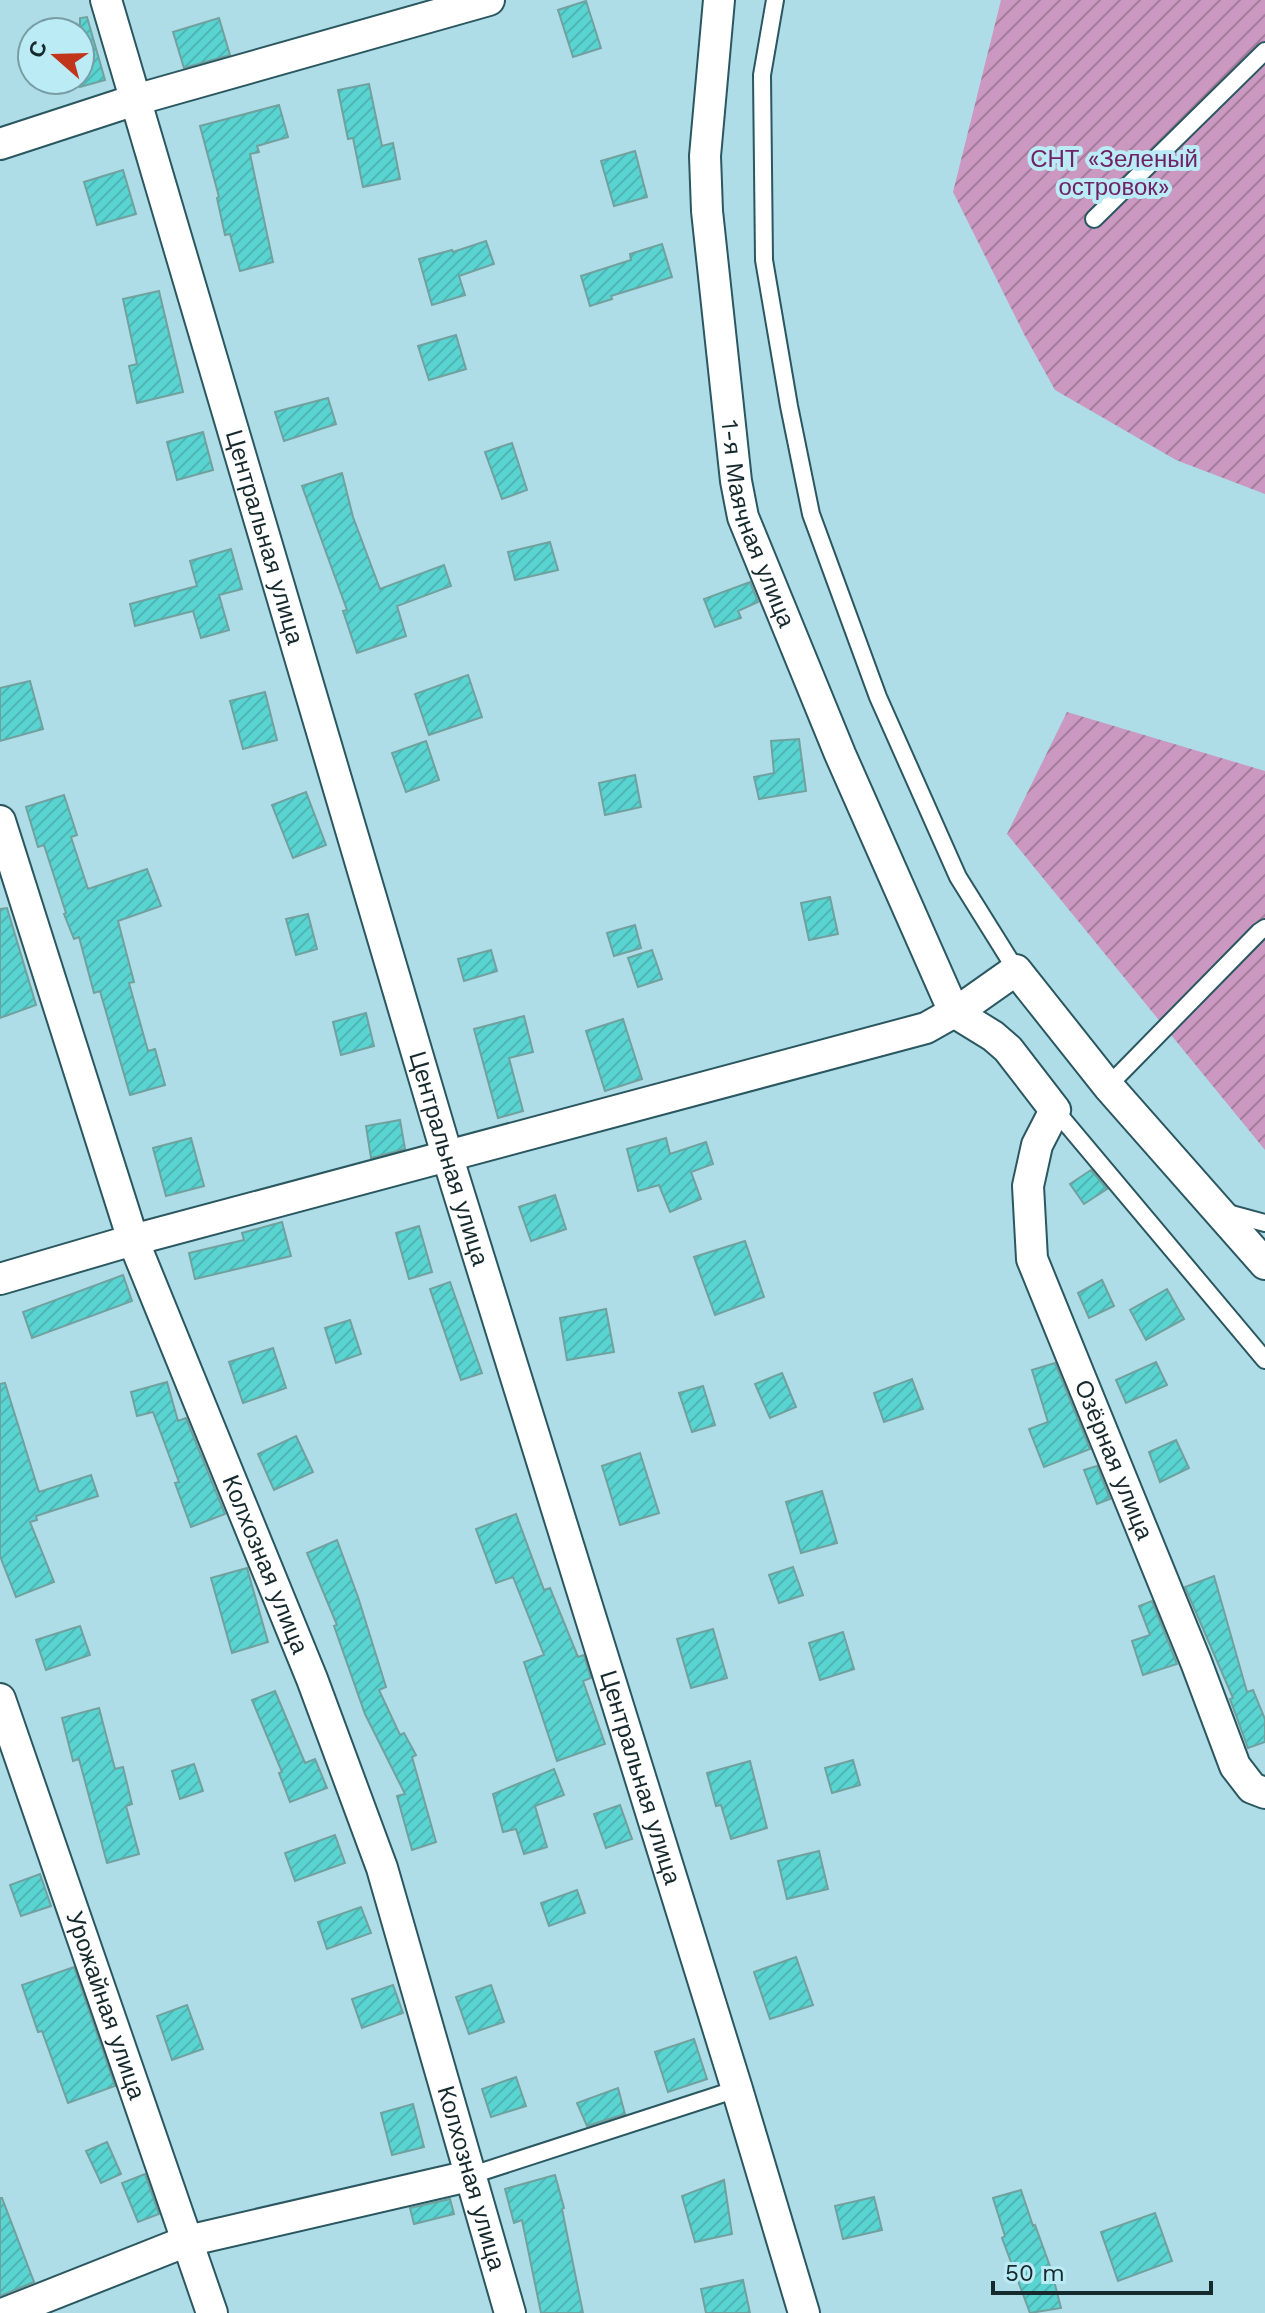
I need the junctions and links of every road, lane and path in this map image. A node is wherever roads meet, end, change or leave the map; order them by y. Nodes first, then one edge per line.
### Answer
1 (106, 0) edge
2 (489, 0) edge
3 (719, 0) edge
4 (775, 0) edge
5 (1265, 51) edge
6 (135, 100) junction
7 (0, 144) edge
8 (1094, 219) dead end
9 (0, 821) edge
10 (1265, 928) edge
11 (1016, 970) junction
12 (954, 1012) junction
13 (1108, 1086) junction
14 (1055, 1110) junction
15 (447, 1155) junction
16 (1220, 1211) junction
17 (1265, 1223) edge
18 (133, 1240) junction
19 (1265, 1264) edge
20 (0, 1279) edge
21 (1265, 1360) edge
22 (0, 1699) edge
23 (1265, 1793) edge
24 (737, 2089) junction
25 (469, 2176) junction
26 (187, 2241) junction
27 (5, 2313) edge
28 (212, 2313) edge
29 (510, 2313) edge
30 (804, 2313) edge

1 - 6 street, Центральная улица
2 - 6 street
3 - 12 street, 1-я Маячная улица
4 - 11 lane
5 - 8 lane
6 - 7 street
6 - 15 street, Центральная улица
9 - 18 street, Колхозная улица
10 - 13 lane
11 - 12 street
11 - 13 street
12 - 14 street
12 - 15 street
13 - 16 street
14 - 21 lane
14 - 23 street, Озёрная улица
15 - 18 street
15 - 24 street, Центральная улица
16 - 17 lane
16 - 19 street
18 - 20 street
18 - 25 street, Колхозная улица
22 - 26 street, Урожайная улица
24 - 25 lane
24 - 30 street, Центральная улица
25 - 26 street
25 - 29 street, Колхозная улица
26 - 27 street
26 - 28 street, Урожайная улица

